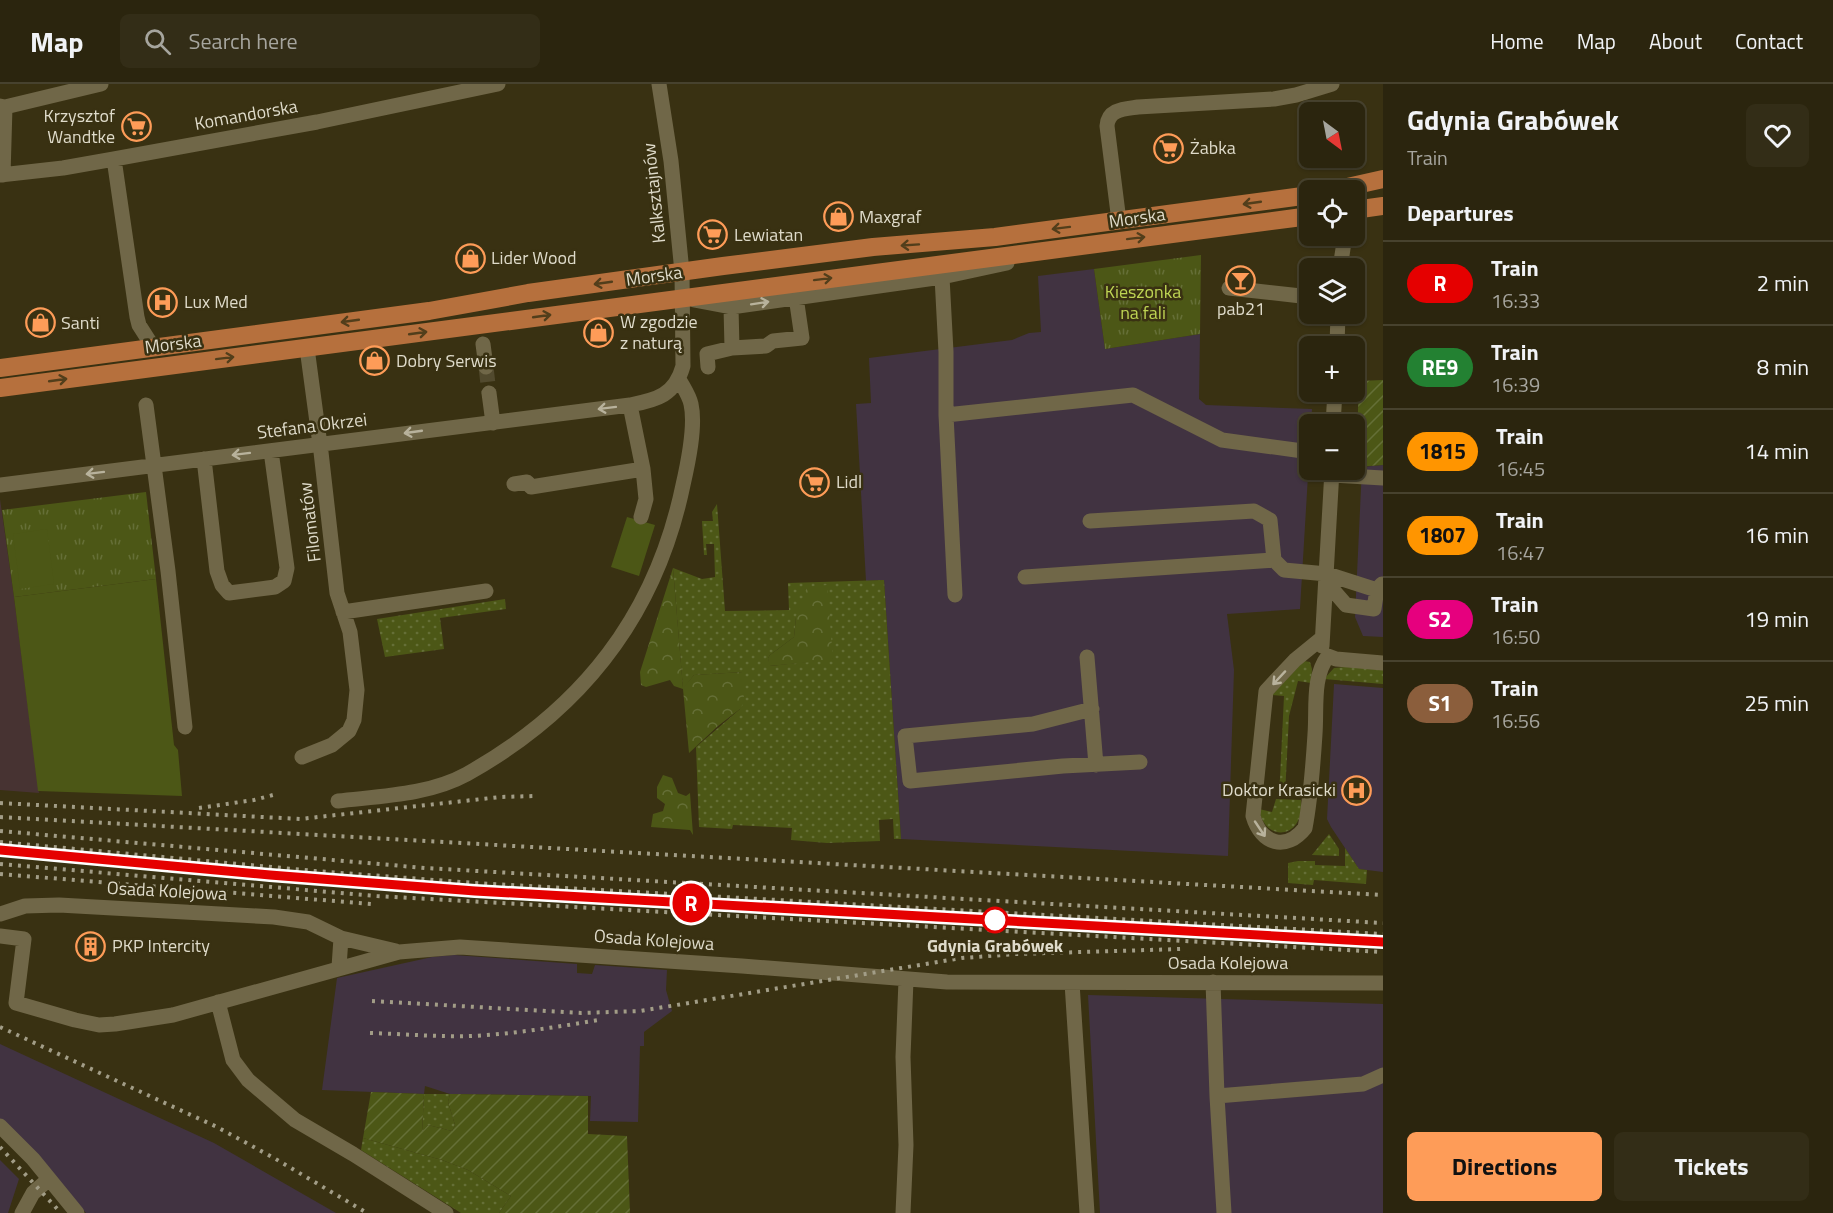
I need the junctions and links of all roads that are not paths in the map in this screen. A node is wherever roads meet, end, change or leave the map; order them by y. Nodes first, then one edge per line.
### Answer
1 (101, 84) edge
2 (498, 84) edge
3 (659, 84) edge
4 (1332, 84) edge
5 (438, 90) edge
6 (3, 106) edge
7 (114, 159) junction
8 (1, 175) edge
9 (1383, 178) edge
10 (1365, 183) edge
11 (1299, 196) edge
12 (1383, 206) edge
13 (1365, 208) edge
14 (1299, 217) edge
15 (1119, 220) junction
16 (1058, 248) junction
17 (682, 272) junction
18 (942, 277) junction
19 (1229, 288) dead end
20 (1299, 296) edge
21 (796, 297) junction
22 (682, 298) junction
23 (731, 307) junction
24 (483, 344) dead end
25 (153, 347) junction
26 (307, 348) junction
27 (732, 348) junction
28 (486, 367) tunnel mouth
29 (708, 367) dead end
30 (0, 368) edge
31 (680, 379) junction
32 (0, 388) edge
33 (489, 393) tunnel mouth
34 (146, 405) dead end
35 (630, 405) junction
36 (946, 415) junction
37 (493, 423) junction
38 (320, 445) junction
39 (1299, 450) edge
40 (271, 451) junction
41 (204, 459) junction
42 (153, 465) junction
43 (644, 469) junction
44 (1365, 476) edge
45 (1383, 478) edge
46 (1332, 480) edge
47 (514, 484) dead end
48 (0, 485) edge
49 (641, 517) dead end
50 (1090, 521) dead end
51 (1274, 560) junction
52 (1327, 574) junction
53 (1025, 577) dead end
54 (486, 591) dead end
55 (955, 595) dead end
56 (1381, 597) edge
57 (343, 612) junction
58 (1322, 638) junction
59 (1328, 656) junction
60 (1087, 657) dead end
61 (1383, 663) edge
62 (1092, 709) junction
63 (185, 727) dead end
64 (302, 757) dead end
65 (1140, 762) dead end
66 (1096, 765) junction
67 (339, 801) dead end
68 (0, 914) edge
69 (0, 936) edge
70 (341, 938) junction
71 (399, 952) junction
72 (339, 967) junction
73 (906, 980) junction
74 (1072, 982) junction
75 (1213, 982) junction
76 (1383, 983) edge
77 (218, 1002) junction
78 (1383, 1075) edge
79 (1217, 1096) junction
80 (0, 1126) edge
81 (49, 1179) junction
82 (22, 1213) edge
83 (77, 1213) edge
84 (446, 1213) edge
85 (903, 1213) edge
86 (1087, 1213) edge
87 (1224, 1213) edge

1 - 6 street
2 - 5 street, Komandorska
3 - 17 street, Kalksztajnów
4 - 15 street
5 - 7 street, Komandorska
6 - 8 street
7 - 8 street, Komandorska
7 - 25 street
9 - 10 main road
11 -> 15 main road, Morska
12 - 13 main road
16 -> 14 main road, Morska
15 -> 17 main road, Morska
16 - 18 street
22 -> 16 main road, Morska
17 - 22 street, Kalksztajnów
17 -> 25 main road, Morska
18 - 21 street
18 - 36 street
19 - 20 street
23 -> 21 street
21 - 27 street
22 - 23 street
26 -> 22 main road, Morska
22 - 31 street
23 - 27 street
24 - 28 street
25 - 30 main road, Morska
32 -> 26 main road, Morska
26 - 38 street, Filomatów
27 - 29 street
31 - 35 street, Stefana Okrzei
31 - 67 street
33 - 37 street
34 - 42 street
35 -> 37 street, Stefana Okrzei
35 - 43 street
36 - 39 street
36 - 55 street
37 -> 38 street, Stefana Okrzei
38 - 40 street, Stefana Okrzei
38 - 57 street, Filomatów
40 -> 41 street, Stefana Okrzei
40 - 41 street
41 - 42 street, Stefana Okrzei
42 -> 48 street, Stefana Okrzei
42 - 63 street
43 - 47 street
43 - 49 street
44 - 45 street
46 - 52 street
50 - 51 street
51 - 52 street
51 - 53 street
52 - 56 street
52 - 56 street
52 - 58 street
54 - 57 street
57 - 64 street, Filomatów
58 - 59 street
58 -> 59 street
59 - 61 street
60 - 62 street
62 - 66 street
62 - 66 street
65 - 66 street
68 - 70 street, Osada Kolejowa
69 - 77 street, Osada Kolejowa
70 - 71 street, Osada Kolejowa
70 - 72 street
71 - 72 street, Osada Kolejowa
71 - 73 street, Osada Kolejowa
72 - 77 street, Osada Kolejowa
73 - 74 street, Osada Kolejowa
73 - 85 street
74 - 75 street, Osada Kolejowa
74 - 86 street
75 - 76 street, Osada Kolejowa
75 - 79 street
77 - 84 street
78 - 79 street
79 - 87 street
80 - 81 street
81 - 82 street
81 - 83 street

